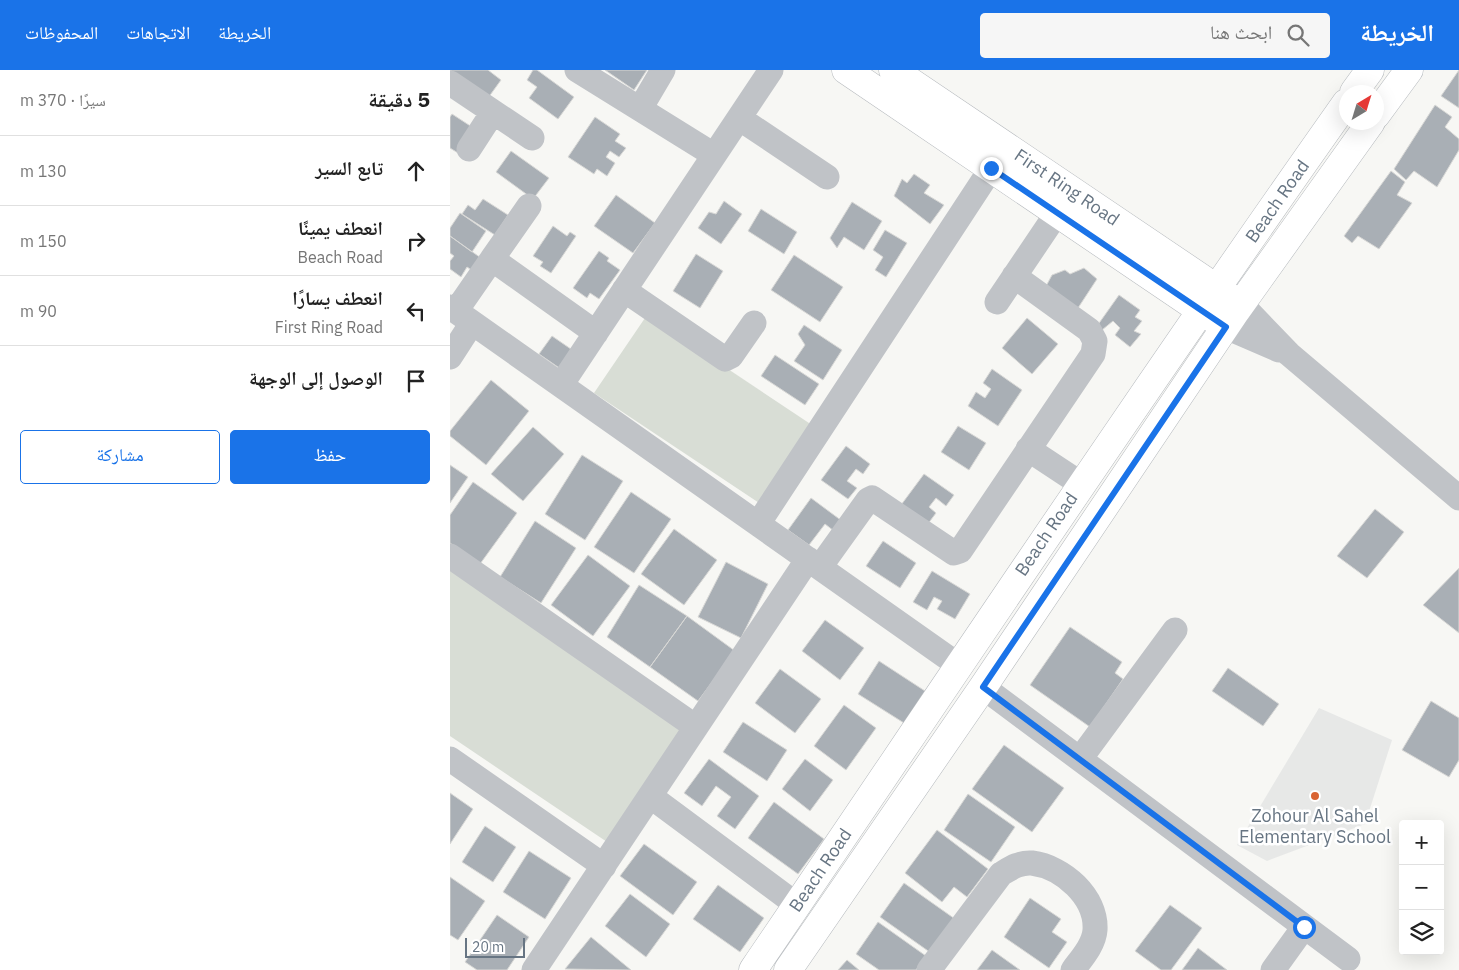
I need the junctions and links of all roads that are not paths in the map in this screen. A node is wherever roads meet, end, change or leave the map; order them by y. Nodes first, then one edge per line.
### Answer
1 (577, 70) edge
2 (663, 70) edge
3 (771, 70) edge
4 (846, 70) edge
5 (893, 70) edge
6 (1370, 70) edge
7 (1409, 70) edge
8 (450, 83) edge
9 (1359, 85) edge
10 (1384, 104) edge
11 (640, 109) junction
12 (493, 112) junction
13 (1339, 113) edge
14 (739, 118) junction
15 (1365, 130) edge
16 (532, 138) dead end
17 (1006, 146) junction
18 (468, 149) dead end
19 (714, 155) junction
20 (991, 168) junction
21 (827, 177) dead end
22 (529, 206) dead end
23 (1057, 213) junction
24 (492, 259) junction
25 (1014, 276) junction
26 (1216, 288) junction
27 (624, 290) junction
28 (997, 302) dead end
29 (1241, 304) junction
30 (1200, 310) junction
31 (459, 314) edge
32 (754, 322) dead end
33 (1226, 327) junction
34 (596, 333) junction
35 (1289, 354) junction
36 (450, 357) edge
37 (561, 385) junction
38 (1028, 449) junction
39 (1080, 484) junction
40 (1459, 498) edge
41 (758, 524) junction
42 (450, 556) edge
43 (814, 563) junction
44 (1175, 630) dead end
45 (958, 665) junction
46 (983, 687) junction
47 (696, 727) junction
48 (1080, 759) junction
49 (450, 760) edge
50 (650, 796) junction
51 (604, 866) junction
52 (797, 904) junction
53 (1304, 927) junction
54 (1348, 958) dead end
55 (534, 970) edge
56 (753, 970) edge
57 (788, 970) edge
58 (929, 970) edge
59 (1073, 970) edge
60 (1273, 970) edge

1 - 11 street
2 - 11 street
3 - 14 street
4 - 20 main road, First Ring Road
5 - 17 main road, First Ring Road
6 - 9 main road
7 - 10 main road
8 - 12 street
11 - 19 street
12 - 16 street
12 - 18 street
13 - 26 main road, Beach Road
14 - 19 street
14 - 21 street
15 - 29 main road, Beach Road
17 - 20 street
17 - 26 main road, First Ring Road
19 - 27 street
20 - 23 main road, First Ring Road
20 - 41 street
22 - 24 street
23 - 25 street
23 - 30 main road, First Ring Road
24 - 31 street
24 - 34 street
25 - 28 street
25 - 38 street
26 - 29 main road, First Ring Road
26 - 30 main road, Beach Road
27 - 32 street
27 - 34 street
29 - 33 main road, Beach Road
29 - 35 street
30 - 33 main road, First Ring Road
30 - 39 main road, Beach Road
31 - 36 street
31 - 37 street
33 - 35 street
33 - 46 main road, Beach Road
34 - 37 street
35 - 40 street
37 - 41 street
38 - 39 street
38 - 43 street
39 - 45 main road, Beach Road
41 - 43 street
42 - 47 street
43 - 45 street
43 - 47 street
44 - 48 street
45 - 52 main road, Beach Road
46 - 48 street
46 - 57 main road, Beach Road
47 - 50 street
48 - 53 street
49 - 51 street
50 - 51 street
50 - 52 street
51 - 55 street
52 - 56 main road, Beach Road
53 - 54 street
53 - 60 street
58 - 59 street

